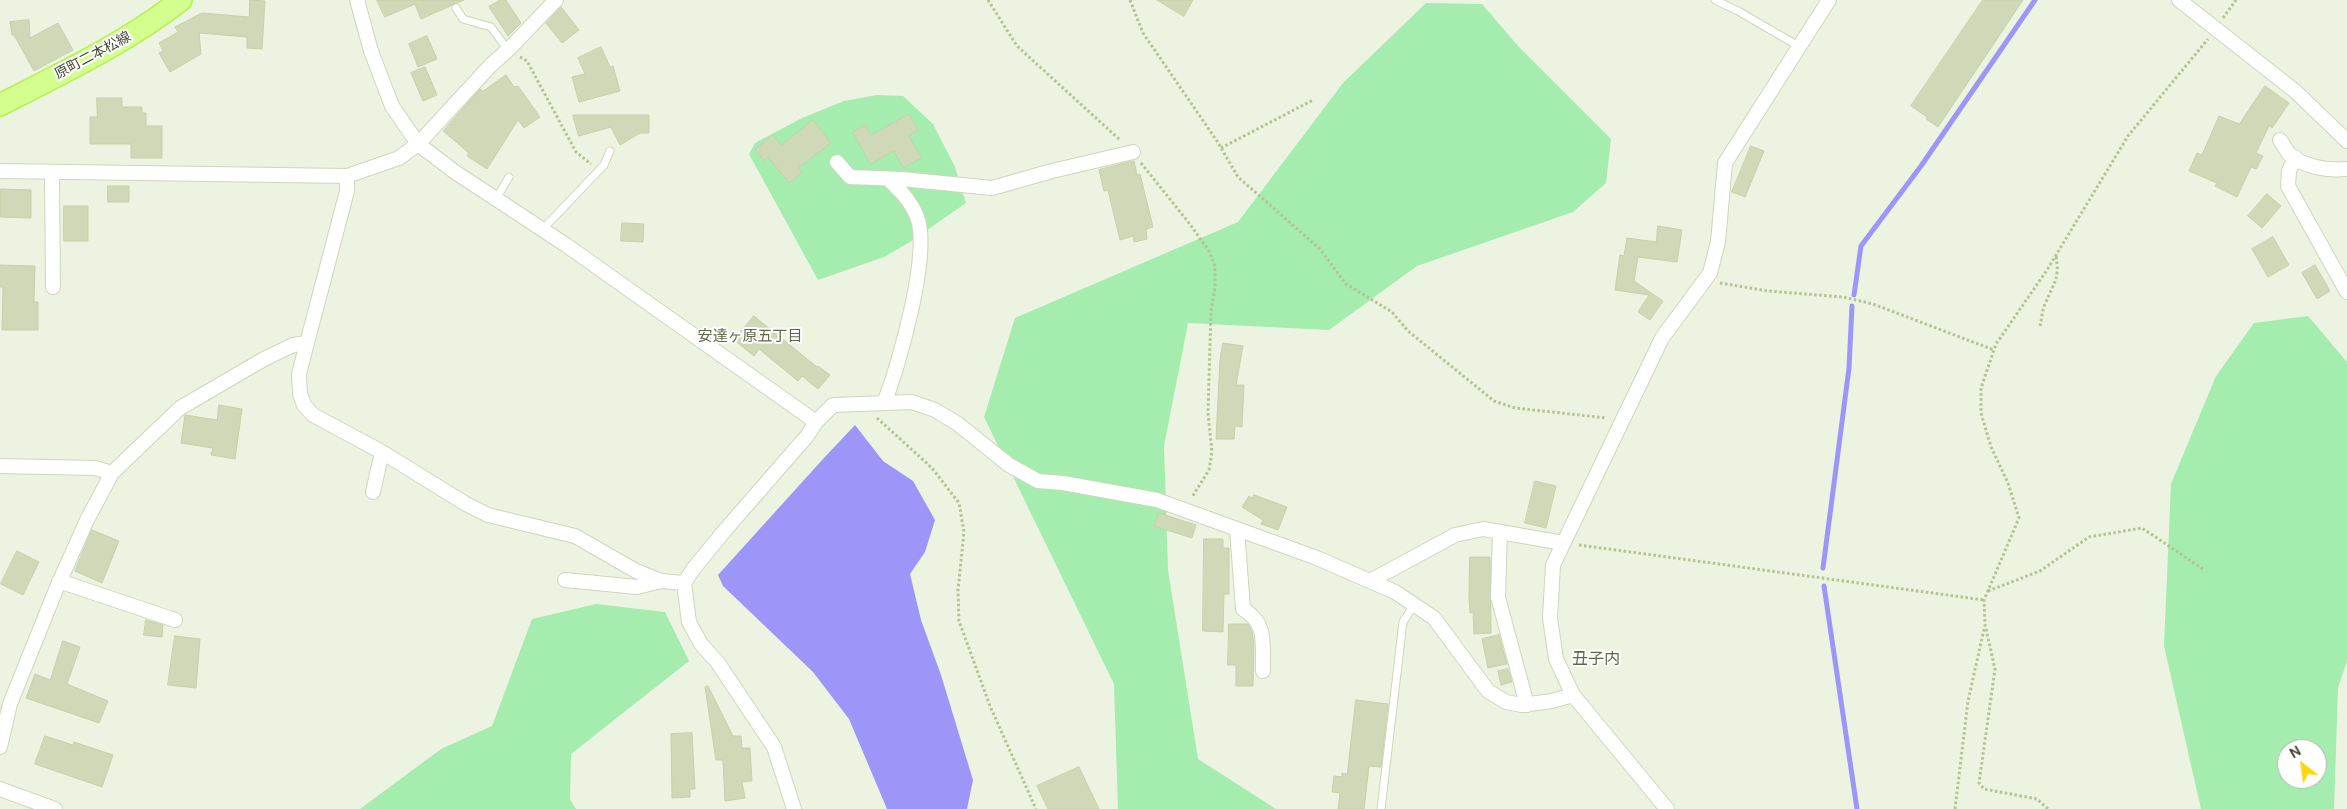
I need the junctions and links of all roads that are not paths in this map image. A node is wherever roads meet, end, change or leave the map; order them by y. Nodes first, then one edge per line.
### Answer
1 (182, 0) edge
2 (357, 0) edge
3 (556, 0) edge
4 (1715, 0) edge
5 (1830, 0) edge
6 (2179, 0) edge
7 (456, 8) dead end
8 (1800, 48) junction
9 (508, 50) junction
10 (0, 105) edge
11 (2280, 140) dead end
12 (2347, 141) edge
13 (418, 144) junction
14 (610, 151) dead end
15 (1133, 152) road end
16 (2295, 157) junction
17 (838, 162) dead end
18 (2347, 169) edge
19 (0, 170) edge
20 (52, 173) junction
21 (346, 176) junction
22 (509, 177) dead end
23 (887, 178) junction
24 (496, 199) junction
25 (542, 230) junction
26 (53, 287) dead end
27 (2347, 292) edge
28 (307, 342) junction
29 (884, 402) junction
30 (816, 422) junction
31 (382, 452) junction
32 (0, 466) edge
33 (112, 473) junction
34 (373, 492) dead end
35 (1237, 529) junction
36 (1500, 532) junction
37 (1562, 543) junction
38 (565, 580) dead end
39 (59, 581) junction
40 (661, 581) junction
41 (1370, 581) junction
42 (684, 583) junction
43 (1414, 605) junction
44 (175, 620) dead end
45 (1263, 671) dead end
46 (0, 692) edge
47 (1573, 695) junction
48 (11, 702) junction
49 (1527, 704) junction
50 (0, 747) edge
51 (0, 789) edge
52 (55, 809) edge
53 (794, 809) edge
54 (1381, 809) edge
55 (1667, 809) edge

1 - 10 main road, 原町二本松線
2 - 13 street
3 - 9 street
4 - 8 lane
5 - 8 street
6 - 12 street
7 - 9 lane
8 - 37 street
9 - 13 street
11 - 16 street
13 - 21 street
13 - 24 street
14 - 25 lane
15 - 23 street
16 - 18 street
16 - 27 street
17 - 23 street
19 - 20 street
20 - 21 street
20 - 26 street
21 - 28 street
22 - 24 lane
23 - 29 street
24 - 25 street
25 - 30 street
28 - 31 street
28 - 33 street
29 - 30 street
29 - 35 street
30 - 42 street
31 - 34 street
31 - 40 street
32 - 33 street
33 - 39 street
35 - 41 street
35 - 45 street
36 - 37 street
36 - 41 street
36 - 49 street
37 - 47 street
38 - 40 street
39 - 44 street
39 - 48 street
40 - 42 street
41 - 43 street
42 - 53 street
43 - 49 street
43 - 54 lane
46 - 48 street
47 - 49 street
47 - 55 street
48 - 50 street
51 - 52 street

